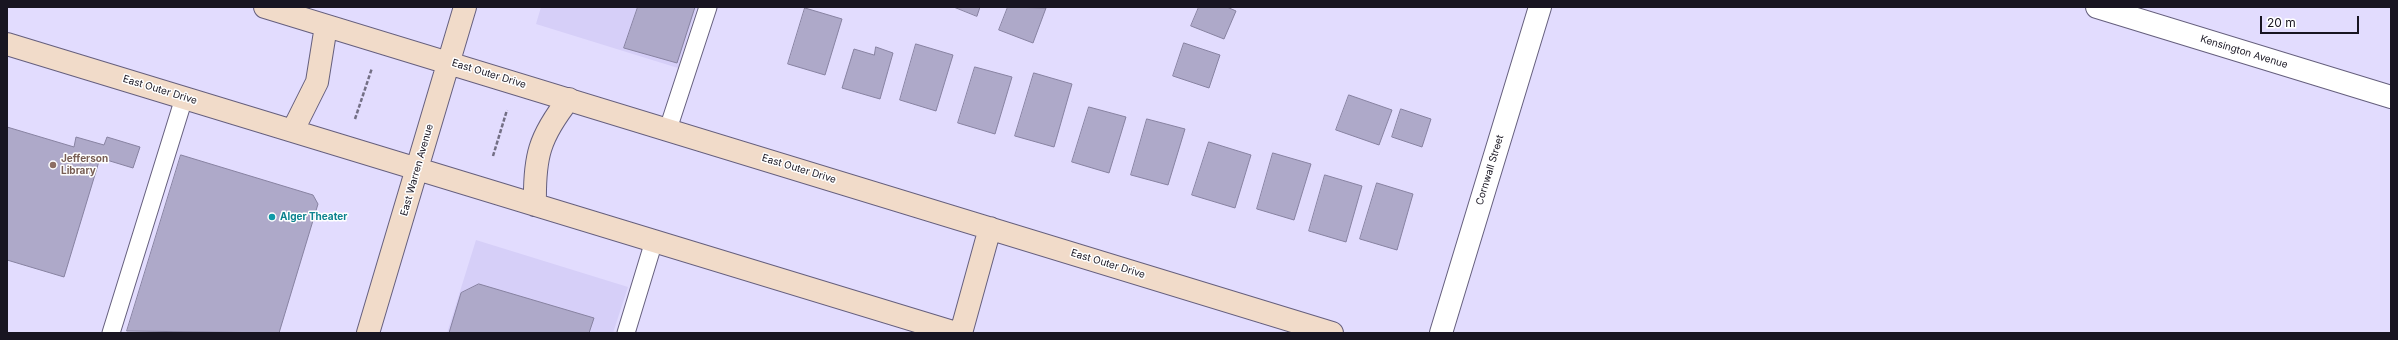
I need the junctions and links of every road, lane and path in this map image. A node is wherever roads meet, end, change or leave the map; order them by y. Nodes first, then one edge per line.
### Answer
1 (265, 7) edge
2 (465, 7) edge
3 (708, 7) edge
4 (1540, 7) edge
5 (2097, 7) edge
6 (326, 26) junction
7 (7, 44) edge
8 (449, 62) junction
9 (373, 64) dead end
10 (2391, 97) edge
11 (184, 98) junction
12 (569, 99) junction
13 (507, 108) dead end
14 (356, 119) dead end
15 (668, 129) junction
16 (293, 130) junction
17 (493, 156) dead end
18 (417, 168) junction
19 (535, 205) junction
20 (990, 228) junction
21 (654, 241) junction
22 (111, 333) edge
23 (368, 333) edge
24 (626, 333) edge
25 (956, 333) edge
26 (961, 333) edge
27 (1332, 333) edge
28 (1441, 333) edge

1 - 6 street, East Outer Drive
2 - 8 street, East Warren Avenue
3 - 15 lane
4 - 28 street, Cornwall Street
5 - 10 street, Kensington Avenue
6 - 8 street, East Outer Drive
6 - 16 street
7 - 11 street, East Outer Drive
8 - 12 street, East Outer Drive
8 - 18 street, East Warren Avenue
9 - 14 path
11 - 16 street, East Outer Drive
11 - 22 lane
12 - 15 street, East Outer Drive
12 - 19 street
13 - 17 path
15 - 20 street, East Outer Drive
16 - 18 street, East Outer Drive
18 - 19 street, East Outer Drive
18 - 23 street, East Warren Avenue
19 - 21 street, East Outer Drive
20 - 26 street
20 - 27 street, East Outer Drive
21 - 24 lane
21 - 25 street, East Outer Drive

